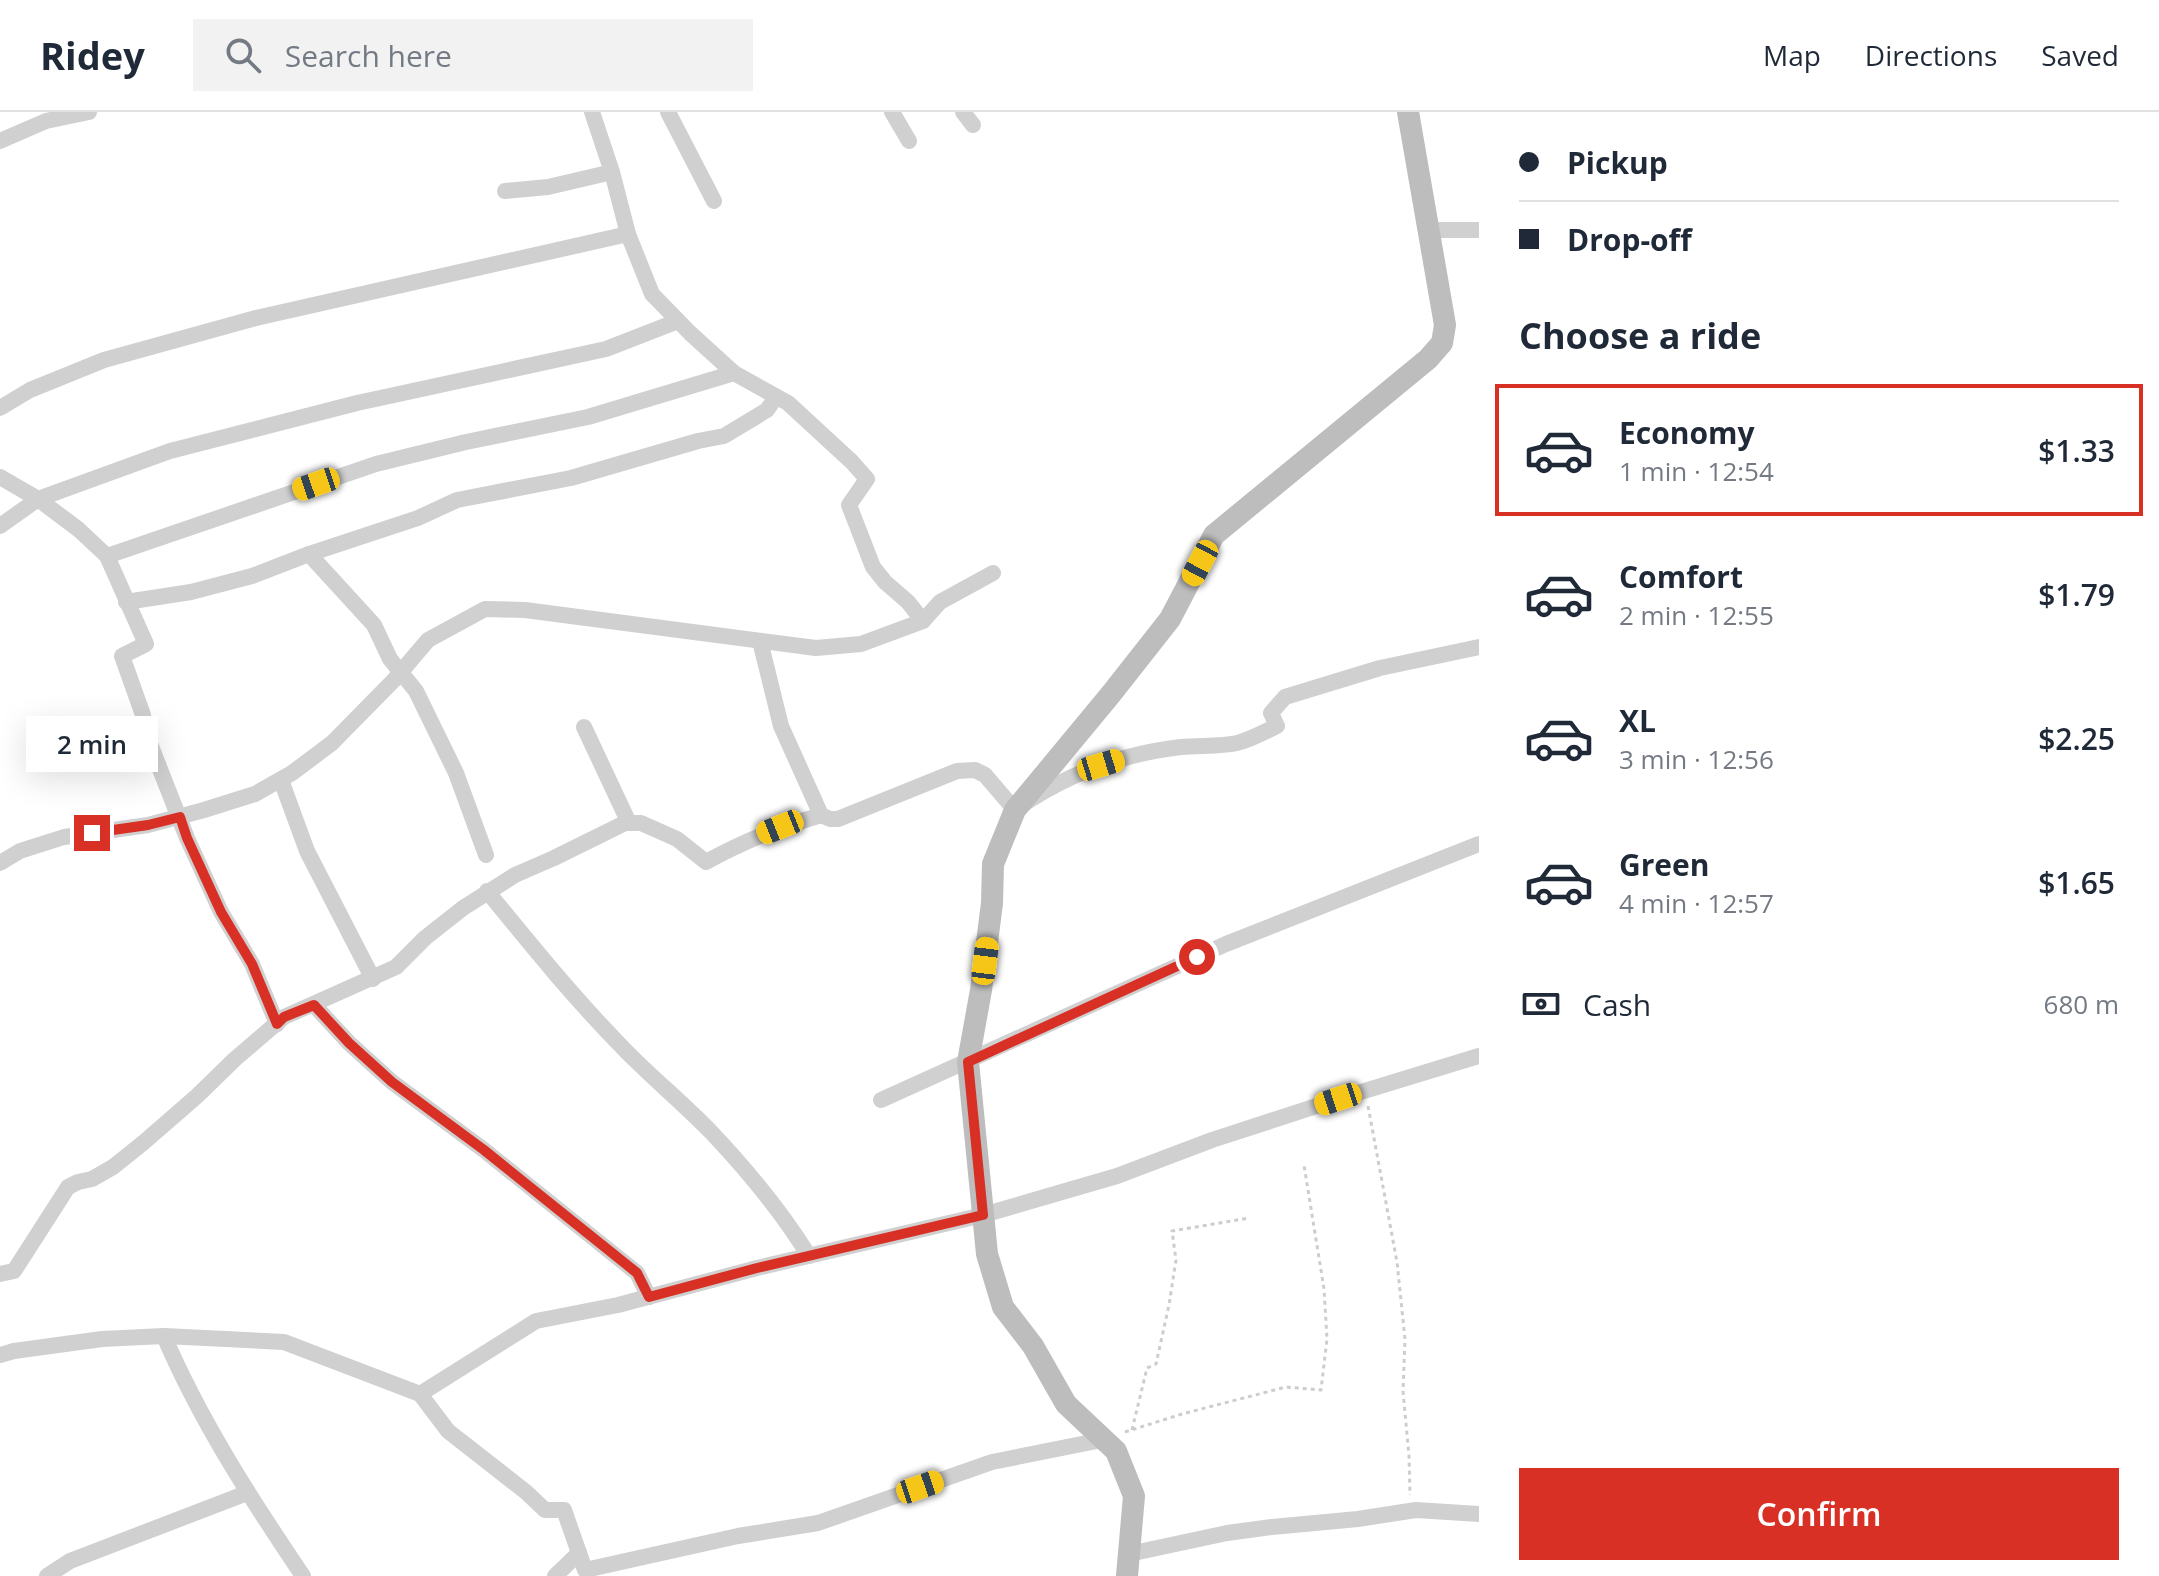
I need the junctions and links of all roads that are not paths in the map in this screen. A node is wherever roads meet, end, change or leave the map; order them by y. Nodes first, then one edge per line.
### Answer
1 (89, 112) edge
2 (592, 112) edge
3 (668, 112) edge
4 (892, 112) edge
5 (1408, 112) edge
6 (0, 141) edge
7 (909, 141) dead end
8 (612, 172) junction
9 (505, 191) dead end
10 (714, 201) dead end
11 (1428, 230) junction
12 (1479, 230) edge
13 (628, 234) junction
14 (678, 321) junction
15 (734, 373) junction
16 (776, 397) junction
17 (0, 408) edge
18 (0, 477) edge
19 (38, 499) junction
20 (0, 526) edge
21 (309, 554) junction
22 (107, 556) junction
23 (993, 573) dead end
24 (126, 602) junction
25 (923, 621) junction
26 (760, 641) junction
27 (1479, 647) edge
28 (400, 672) junction
29 (584, 727) dead end
30 (281, 780) junction
31 (1015, 810) junction
32 (821, 815) junction
33 (180, 817) junction
34 (629, 823) junction
35 (1479, 844) edge
36 (486, 855) dead end
37 (0, 863) edge
38 (487, 891) junction
39 (373, 979) junction
40 (314, 1005) junction
41 (277, 1024) junction
42 (1479, 1056) edge
43 (968, 1062) junction
44 (881, 1100) dead end
45 (983, 1215) junction
46 (809, 1256) junction
47 (0, 1274) edge
48 (649, 1297) junction
49 (164, 1336) junction
50 (0, 1355) edge
51 (420, 1394) junction
52 (1102, 1440) junction
53 (247, 1493) junction
54 (1479, 1514) edge
55 (579, 1553) junction
56 (1128, 1565) edge
57 (47, 1576) edge
58 (303, 1576) edge
59 (555, 1576) edge

1 - 6 street
2 - 8 street
3 - 10 street
4 - 7 street
5 - 11 street
8 - 9 street
8 - 13 street
11 - 12 street
11 - 31 street
13 - 14 street
13 - 17 street
14 - 15 street
14 - 19 street
15 - 16 street
15 - 22 street
16 - 21 street
16 - 25 street
18 - 19 street
19 - 20 street
19 - 22 street
21 - 24 street
21 - 28 street
22 - 24 street
23 - 25 street
24 - 33 street
25 - 26 street
26 - 28 street
26 - 32 street
27 - 31 street
28 - 30 street
28 - 36 street
29 - 34 street
30 - 33 street
30 - 39 street
31 - 32 street
31 - 43 street
32 - 34 street
33 - 37 street
33 - 41 street
34 - 38 street
35 - 43 street
38 - 39 street
38 - 46 street
39 - 40 street
40 - 41 street
40 - 48 street
41 - 47 street
42 - 45 street
43 - 44 street
43 - 45 street
45 - 46 street
45 - 52 street
46 - 48 street
48 - 51 street
49 - 50 street
49 - 51 street
49 - 53 street
51 - 55 street
52 - 55 street
52 - 56 street
53 - 57 street
53 - 58 street
54 - 56 street
55 - 59 street

